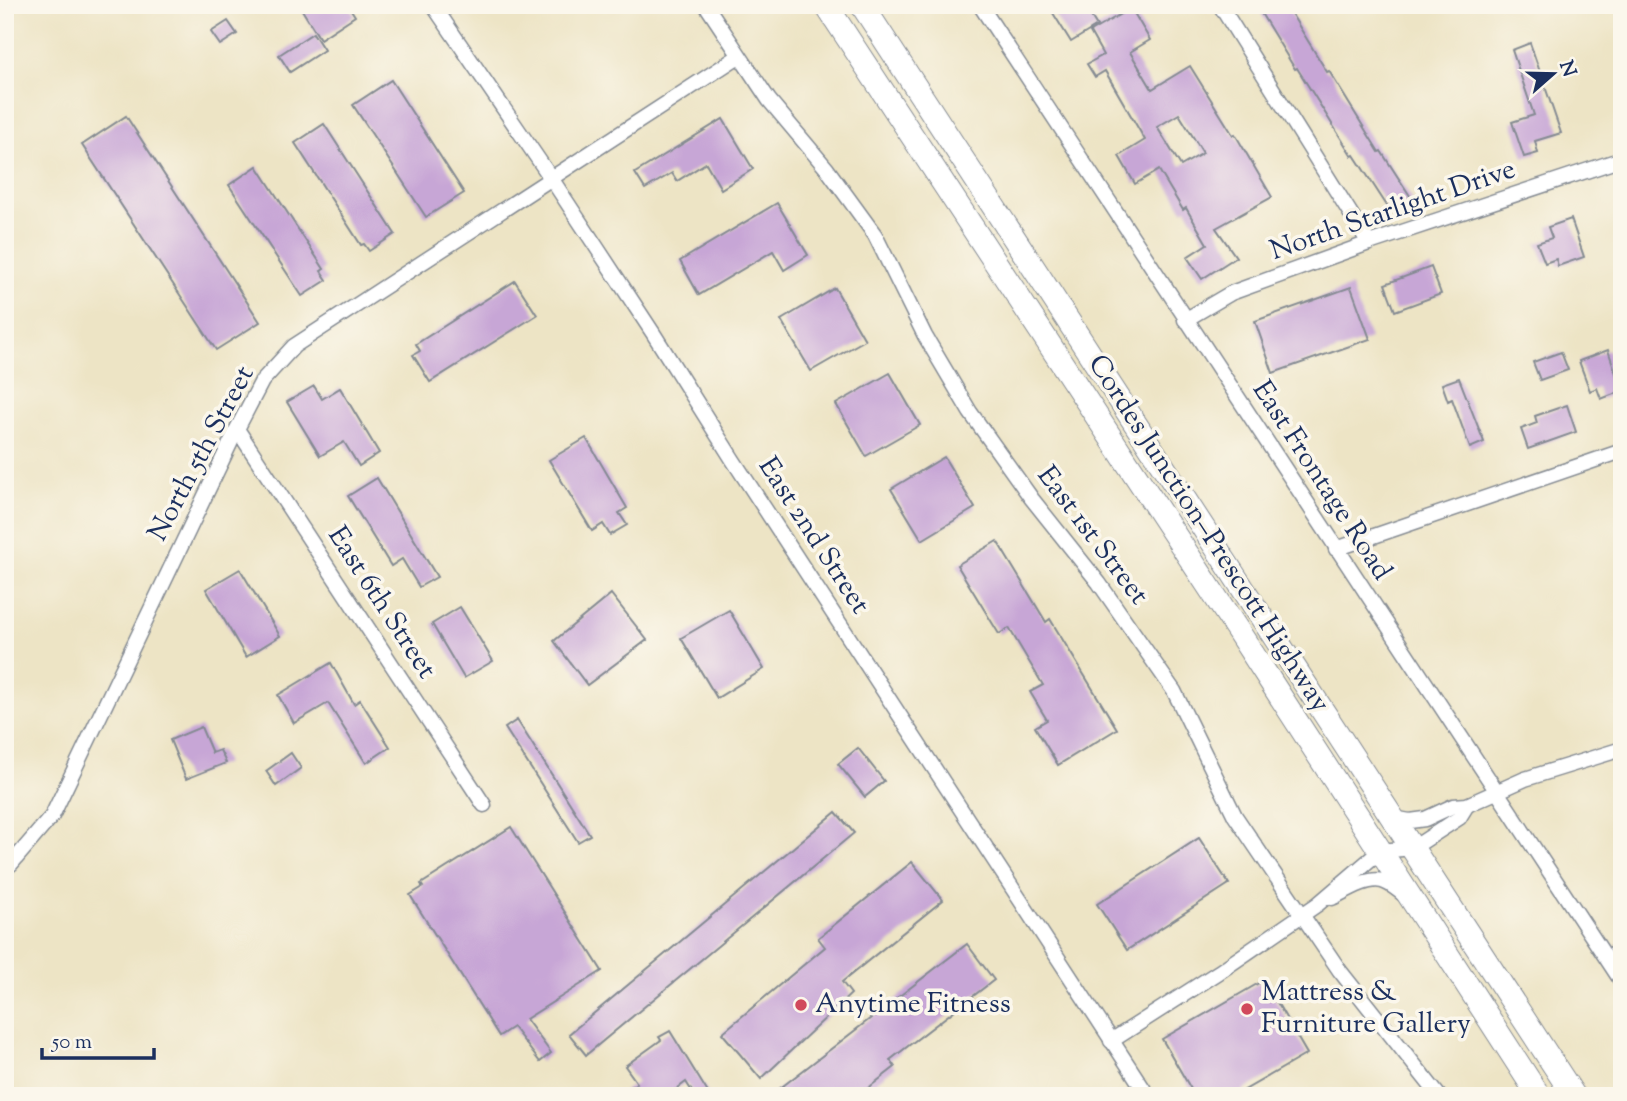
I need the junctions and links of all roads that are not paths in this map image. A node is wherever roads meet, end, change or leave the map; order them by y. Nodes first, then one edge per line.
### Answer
1 (433, 5) edge
2 (706, 5) edge
3 (826, 5) edge
4 (862, 5) edge
5 (980, 5) edge
6 (1220, 5) edge
7 (739, 56) junction
8 (1622, 159) edge
9 (551, 178) junction
10 (1369, 243) junction
11 (1185, 320) junction
12 (237, 429) junction
13 (1622, 451) edge
14 (1336, 549) junction
15 (1622, 749) edge
16 (1497, 791) junction
17 (484, 805) dead end
18 (1467, 805) junction
19 (1393, 818) junction
20 (1413, 848) junction
21 (1380, 851) junction
22 (5, 868) edge
23 (1411, 900) junction
24 (1318, 904) junction
25 (1303, 915) junction
26 (1622, 982) edge
27 (1111, 1041) junction
28 (1148, 1096) edge
29 (1439, 1096) edge
30 (1539, 1096) edge
31 (1574, 1096) edge

1 - 9 street, East 2nd Street
2 - 7 street, East 1st Street
3 - 21 main road, Cordes Junction–Prescott Highway
4 - 19 main road, Cordes Junction–Prescott Highway
5 - 11 street, East Frontage Road
6 - 10 street
7 - 9 street, North 5th Street
7 - 25 street, East 1st Street
8 - 10 street, North Starlight Drive
9 - 12 street, North 5th Street
9 - 27 street, East 2nd Street
10 - 11 street, North Starlight Drive
11 - 14 street, East Frontage Road
12 - 17 street, East 6th Street
12 - 22 street, North 5th Street
13 - 14 street
14 - 16 street, East Frontage Road
15 - 16 street
16 - 18 street
16 - 26 street, East Frontage Road
18 - 19 street
18 - 20 street
19 - 20 main road, Cordes Junction–Prescott Highway
20 - 21 street
20 - 31 main road, Cordes Junction–Prescott Highway
21 - 23 main road, Cordes Junction–Prescott Highway
21 - 24 street
23 - 24 street
23 - 30 main road, Cordes Junction–Prescott Highway
24 - 25 street
25 - 27 street
25 - 29 street, East 1st Street
27 - 28 street, East 2nd Street

